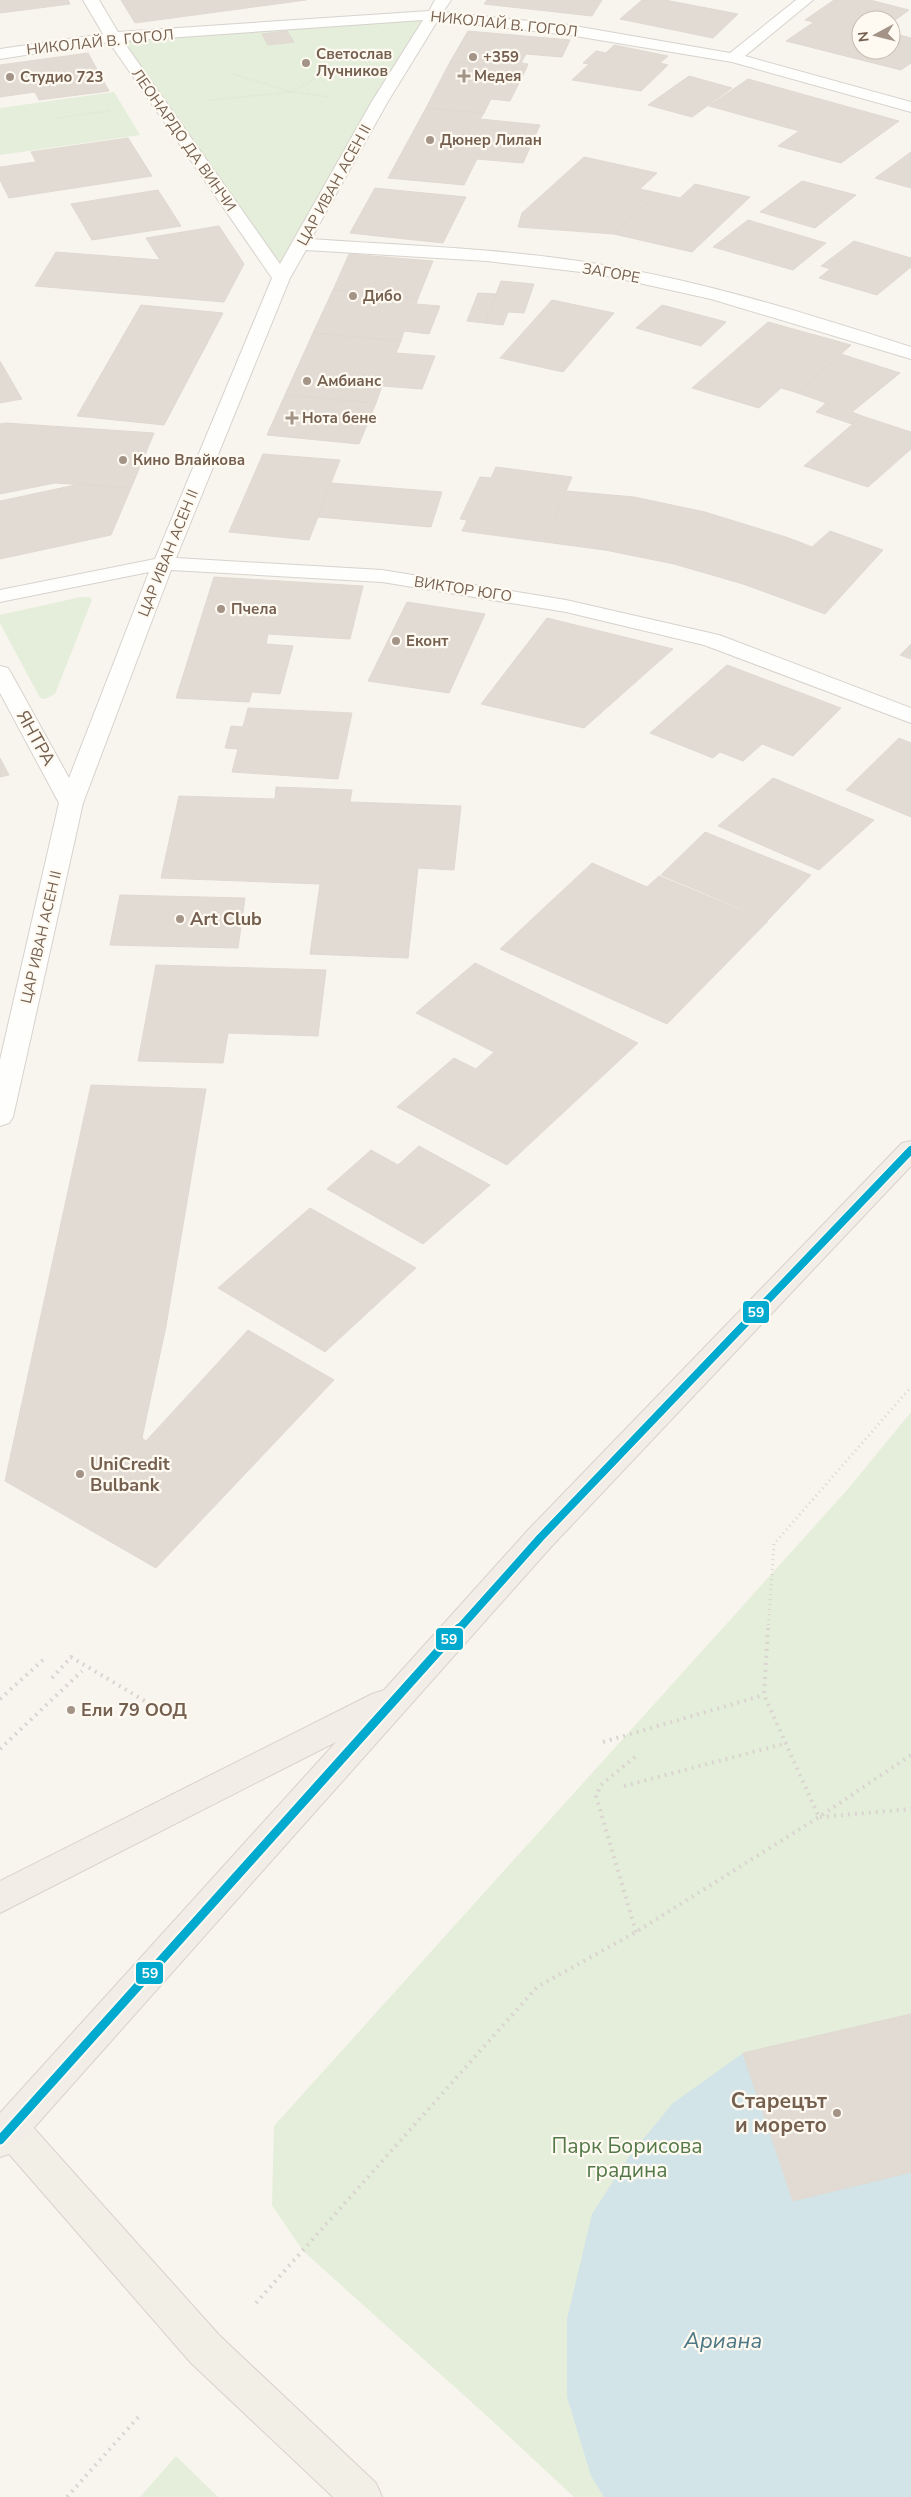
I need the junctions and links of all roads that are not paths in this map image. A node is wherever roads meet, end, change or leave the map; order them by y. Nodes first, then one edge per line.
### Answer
1 (91, 0) edge
2 (805, 0) edge
3 (437, 8) edge
4 (113, 38) junction
5 (0, 54) edge
6 (732, 58) junction
7 (911, 106) edge
8 (301, 244) junction
9 (281, 278) junction
10 (911, 353) edge
11 (163, 563) junction
12 (0, 596) edge
13 (0, 673) edge
14 (911, 716) edge
15 (71, 803) junction
16 (0, 1117) edge
17 (911, 1150) edge
18 (398, 1695) junction
19 (0, 1898) edge
20 (5, 2134) edge
21 (362, 2497) edge

1 - 4 street, ЛЕОНАРДО ДА ВИНЧИ
2 - 6 street
3 - 4 street, НИКОЛАЙ В. ГОГОЛ
3 - 6 street, НИКОЛАЙ В. ГОГОЛ
3 - 8 street, ЦАР ИВАН АСЕН II
4 - 5 street, НИКОЛАЙ В. ГОГОЛ
4 - 9 street, ЛЕОНАРДО ДА ВИНЧИ
6 - 7 street, НИКОЛАЙ В. ГОГОЛ
8 - 9 street, ЦАР ИВАН АСЕН II
8 - 10 street, ЗАГОРЕ
9 - 11 street, ЦАР ИВАН АСЕН II
11 - 12 street, ВИКТОР ЮГО
11 - 14 street, ВИКТОР ЮГО
11 - 15 street, ЦАР ИВАН АСЕН II
13 - 15 street, ЯНТРА
15 - 16 street, ЦАР ИВАН АСЕН II
17 - 18 highway
18 - 19 highway
18 - 20 highway
20 - 21 main road

